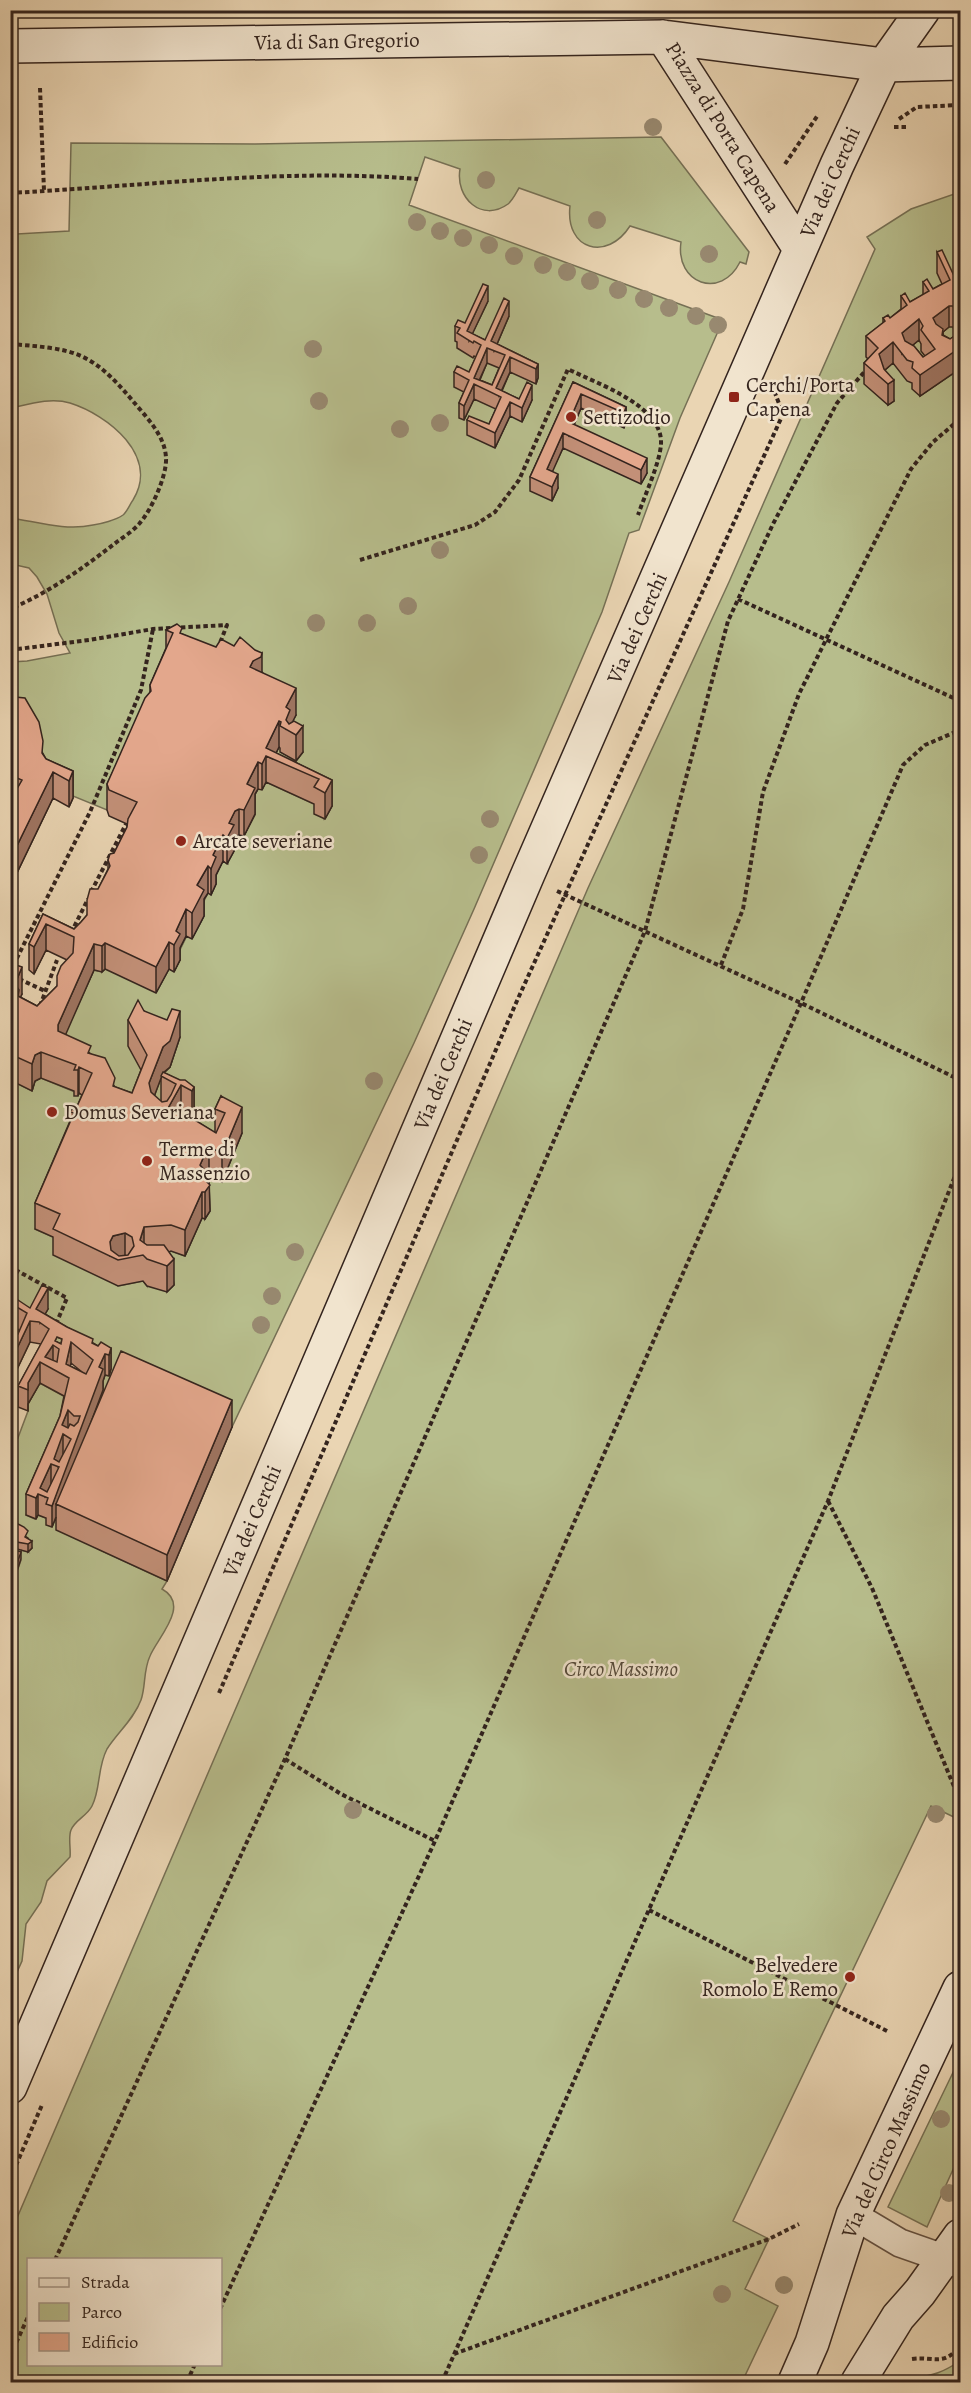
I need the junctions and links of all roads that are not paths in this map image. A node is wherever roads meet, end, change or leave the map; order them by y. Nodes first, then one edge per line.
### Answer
1 (923, 10) edge
2 (663, 37) junction
3 (10, 46) edge
4 (960, 63) edge
5 (884, 65) junction
6 (800, 249) junction
7 (960, 1988) edge
8 (10, 2087) edge
9 (853, 2215) junction
10 (955, 2253) edge
11 (795, 2382) edge
12 (858, 2382) edge

1 - 5 main road
2 - 3 main road, Via di San Gregorio
2 - 5 main road, Piazza di Porta Capena
2 - 6 main road, Piazza di Porta Capena
4 - 5 main road, Piazza di Porta Capena
5 - 6 main road, Via dei Cerchi
6 - 8 main road, Via dei Cerchi
7 - 9 main road, Via del Circo Massimo
9 - 10 street
9 - 11 main road, Via del Circo Massimo
10 - 12 main road

